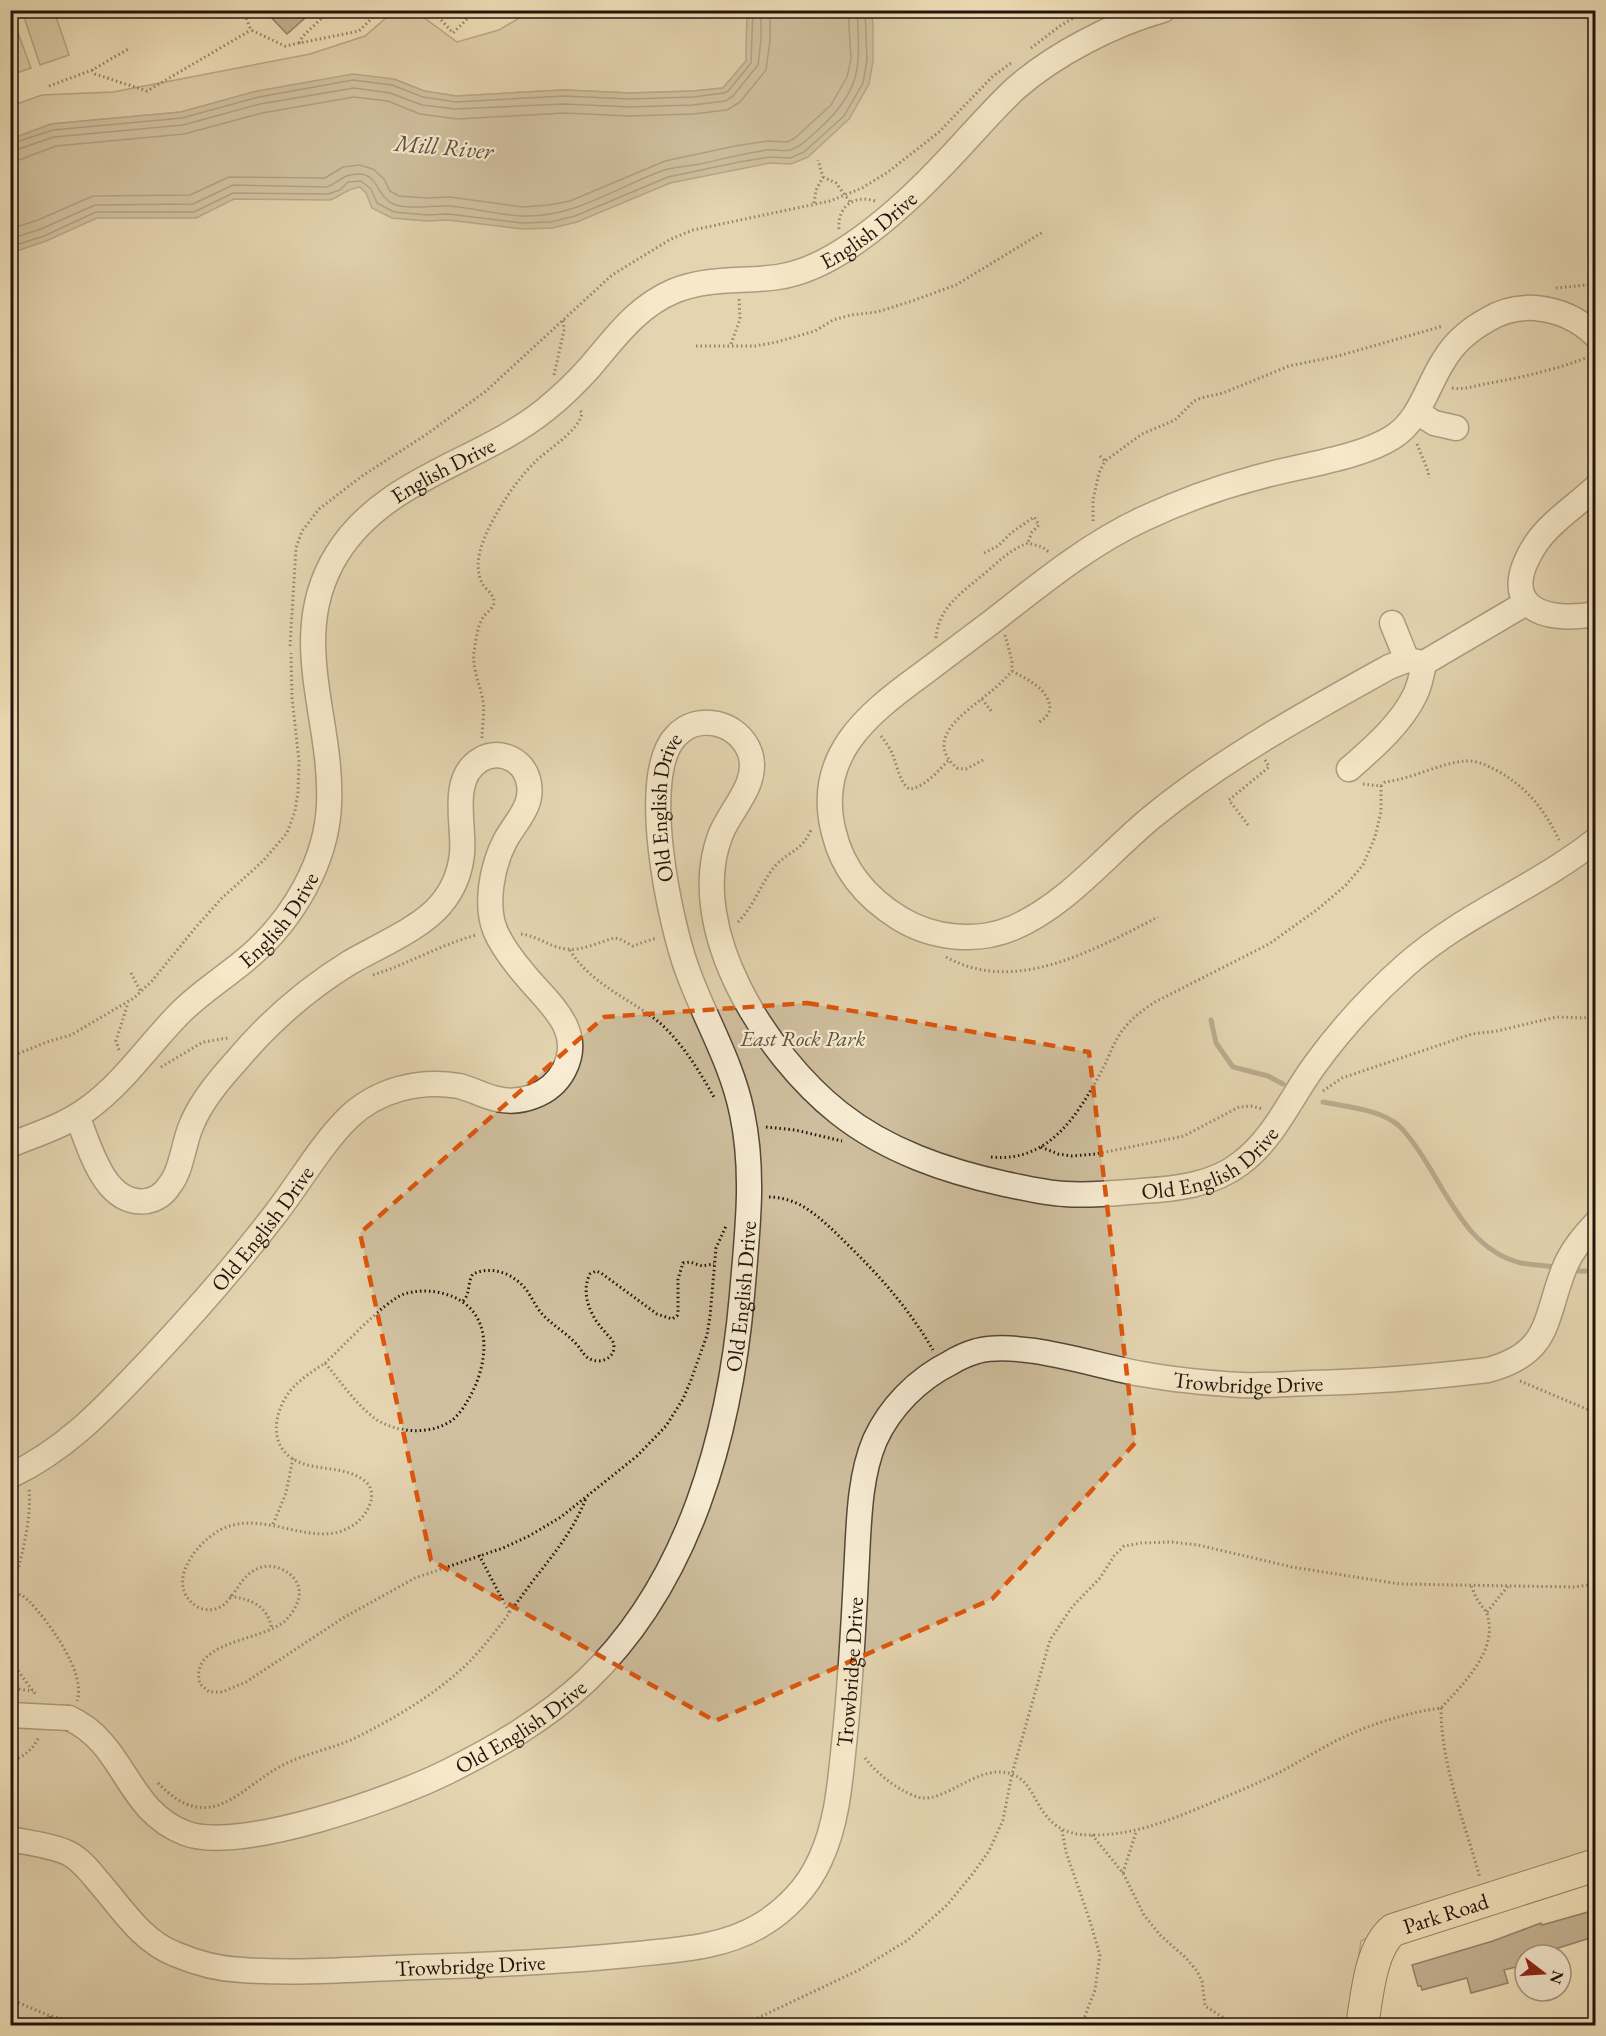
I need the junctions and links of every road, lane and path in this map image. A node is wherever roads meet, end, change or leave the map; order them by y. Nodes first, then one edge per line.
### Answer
1 (243, 10) edge
2 (380, 10) edge
3 (432, 10) edge
4 (476, 10) edge
5 (1086, 10) edge
6 (1163, 10) edge
7 (324, 16) dead end
8 (251, 30) junction
9 (299, 43) junction
10 (130, 48) dead end
11 (1030, 49) dead end
12 (1012, 62) dead end
13 (92, 70) junction
14 (49, 86) dead end
15 (818, 160) dead end
16 (823, 177) junction
17 (846, 195) junction
18 (850, 202) dead end
19 (814, 204) junction
20 (1043, 232) dead end
21 (735, 279) junction
22 (1596, 285) edge
23 (1549, 289) dead end
24 (562, 319) junction
25 (1451, 322) dead end
26 (1596, 336) edge
27 (731, 345) junction
28 (696, 346) dead end
29 (1596, 355) edge
30 (554, 382) dead end
31 (1432, 383) junction
32 (578, 407) dead end
33 (1411, 420) junction
34 (1456, 428) dead end
35 (1100, 456) dead end
36 (1105, 461) junction
37 (1429, 478) dead end
38 (1596, 487) edge
39 (1100, 542) junction
40 (1028, 543) junction
41 (984, 553) dead end
42 (1066, 568) junction
43 (1526, 603) junction
44 (1596, 614) edge
45 (996, 618) junction
46 (1392, 622) dead end
47 (935, 645) dead end
48 (1416, 662) junction
49 (1012, 671) junction
50 (982, 699) junction
51 (992, 712) dead end
52 (1038, 723) dead end
53 (890, 747) dead end
54 (484, 758) junction
55 (949, 760) junction
56 (983, 760) dead end
57 (1268, 765) dead end
58 (1355, 776) joint
59 (1381, 786) junction
60 (1248, 825) dead end
61 (808, 837) dead end
62 (1596, 840) edge
63 (1571, 859) junction
64 (1158, 917) dead end
65 (730, 928) dead end
66 (506, 931) junction
67 (932, 933) junction
68 (667, 935) dead end
69 (570, 950) junction
70 (131, 973) dead end
71 (371, 976) dead end
72 (141, 992) junction
73 (129, 1001) junction
74 (1596, 1015) edge
75 (232, 1037) dead end
76 (125, 1054) dead end
77 (180, 1054) dead end
78 (10, 1057) edge
79 (1318, 1096) dead end
80 (719, 1106) dead end
81 (77, 1116) junction
82 (1282, 1118) junction
83 (746, 1130) junction
84 (844, 1142) dead end
85 (10, 1145) edge
86 (1041, 1147) junction
87 (988, 1157) dead end
88 (749, 1202) junction
89 (1596, 1223) edge
90 (714, 1264) junction
91 (463, 1301) junction
92 (325, 1363) junction
93 (943, 1366) junction
94 (1504, 1366) junction
95 (1596, 1413) edge
96 (293, 1458) junction
97 (17, 1472) edge
98 (586, 1497) junction
99 (273, 1524) junction
100 (479, 1556) junction
101 (1471, 1584) junction
102 (1596, 1584) edge
103 (1508, 1586) junction
104 (11, 1593) edge
105 (230, 1596) junction
106 (1487, 1612) junction
107 (509, 1613) junction
108 (272, 1629) junction
109 (10, 1688) edge
110 (33, 1691) dead end
111 (1441, 1708) junction
112 (10, 1715) edge
113 (69, 1718) junction
114 (862, 1754) dead end
115 (1012, 1774) junction
116 (156, 1780) dead end
117 (1062, 1830) junction
118 (1136, 1831) junction
119 (1092, 1835) junction
120 (10, 1839) edge
121 (1596, 1865) edge
122 (1123, 1873) junction
123 (1485, 1900) junction
124 (10, 1999) edge
125 (50, 2016) junction
126 (50, 2025) edge
127 (95, 2025) edge
128 (741, 2025) edge
129 (1081, 2025) edge
130 (1227, 2025) edge
131 (1362, 2025) edge

1 - 8 path
2 - 9 path
3 - 4 path
5 - 11 path
6 - 21 street, English Drive
7 - 9 path
8 - 9 path
8 - 13 path
10 - 13 path
12 - 17 path
13 - 14 path
15 - 16 path
16 - 17 path
16 - 19 path
17 - 18 path
17 - 19 path
19 - 24 path
20 - 27 path
21 - 27 path
21 - 81 street, English Drive
22 - 23 path
24 - 30 path
24 - 72 path
25 - 36 path
26 - 31 street
27 - 28 path
29 - 31 path
31 - 33 street
32 - 54 path
33 - 34 street
33 - 37 path
33 - 39 street
35 - 36 path
36 - 39 path
38 - 43 street
39 - 42 street
40 - 41 path
40 - 42 path
40 - 47 path
42 - 45 street
43 - 44 street
43 - 48 street
45 - 49 path
45 - 67 street
46 - 48 street
48 - 58 street
48 - 67 street
49 - 50 path
49 - 52 path
50 - 51 path
50 - 55 path
53 - 55 path
54 - 66 street, Old English Drive
54 - 81 street
55 - 56 path
57 - 60 path
58 - 59 path
59 - 63 path
59 - 86 path
61 - 65 path
62 - 63 street, Old English Drive
63 - 82 street, Old English Drive
64 - 67 path
66 - 69 path
66 - 71 path
66 - 97 street, Old English Drive
68 - 69 path
69 - 80 path
70 - 72 path
72 - 73 path
73 - 76 path
73 - 78 path
74 - 79 path
75 - 77 path
81 - 85 street, English Drive
82 - 83 street, Old English Drive
82 - 86 path
83 - 84 path
83 - 88 street, Old English Drive
86 - 87 path
88 - 90 path
88 - 93 path
88 - 113 street, Old English Drive
89 - 94 street, Trowbridge Drive
90 - 91 path
90 - 98 path
91 - 92 path
91 - 92 path
92 - 96 path
93 - 94 street, Trowbridge Drive
93 - 120 street, Trowbridge Drive
94 - 95 path
96 - 99 path
96 - 99 path
97 - 104 path
98 - 100 path
98 - 107 path
99 - 105 path
100 - 107 path
100 - 108 path
101 - 103 path
101 - 106 path
101 - 115 path
102 - 103 path
103 - 106 path
104 - 113 path
105 - 108 path
105 - 108 path
106 - 111 path
107 - 116 path
109 - 110 path
111 - 118 path
111 - 123 path
112 - 113 street, Old English Drive, bridge
114 - 115 path
115 - 117 path
115 - 128 path
117 - 119 path
117 - 129 path
118 - 119 path
118 - 122 path
119 - 122 path
121 - 123 main road, Park Road
122 - 130 path
123 - 131 main road, Park Road
124 - 125 path
125 - 126 path
125 - 127 path

